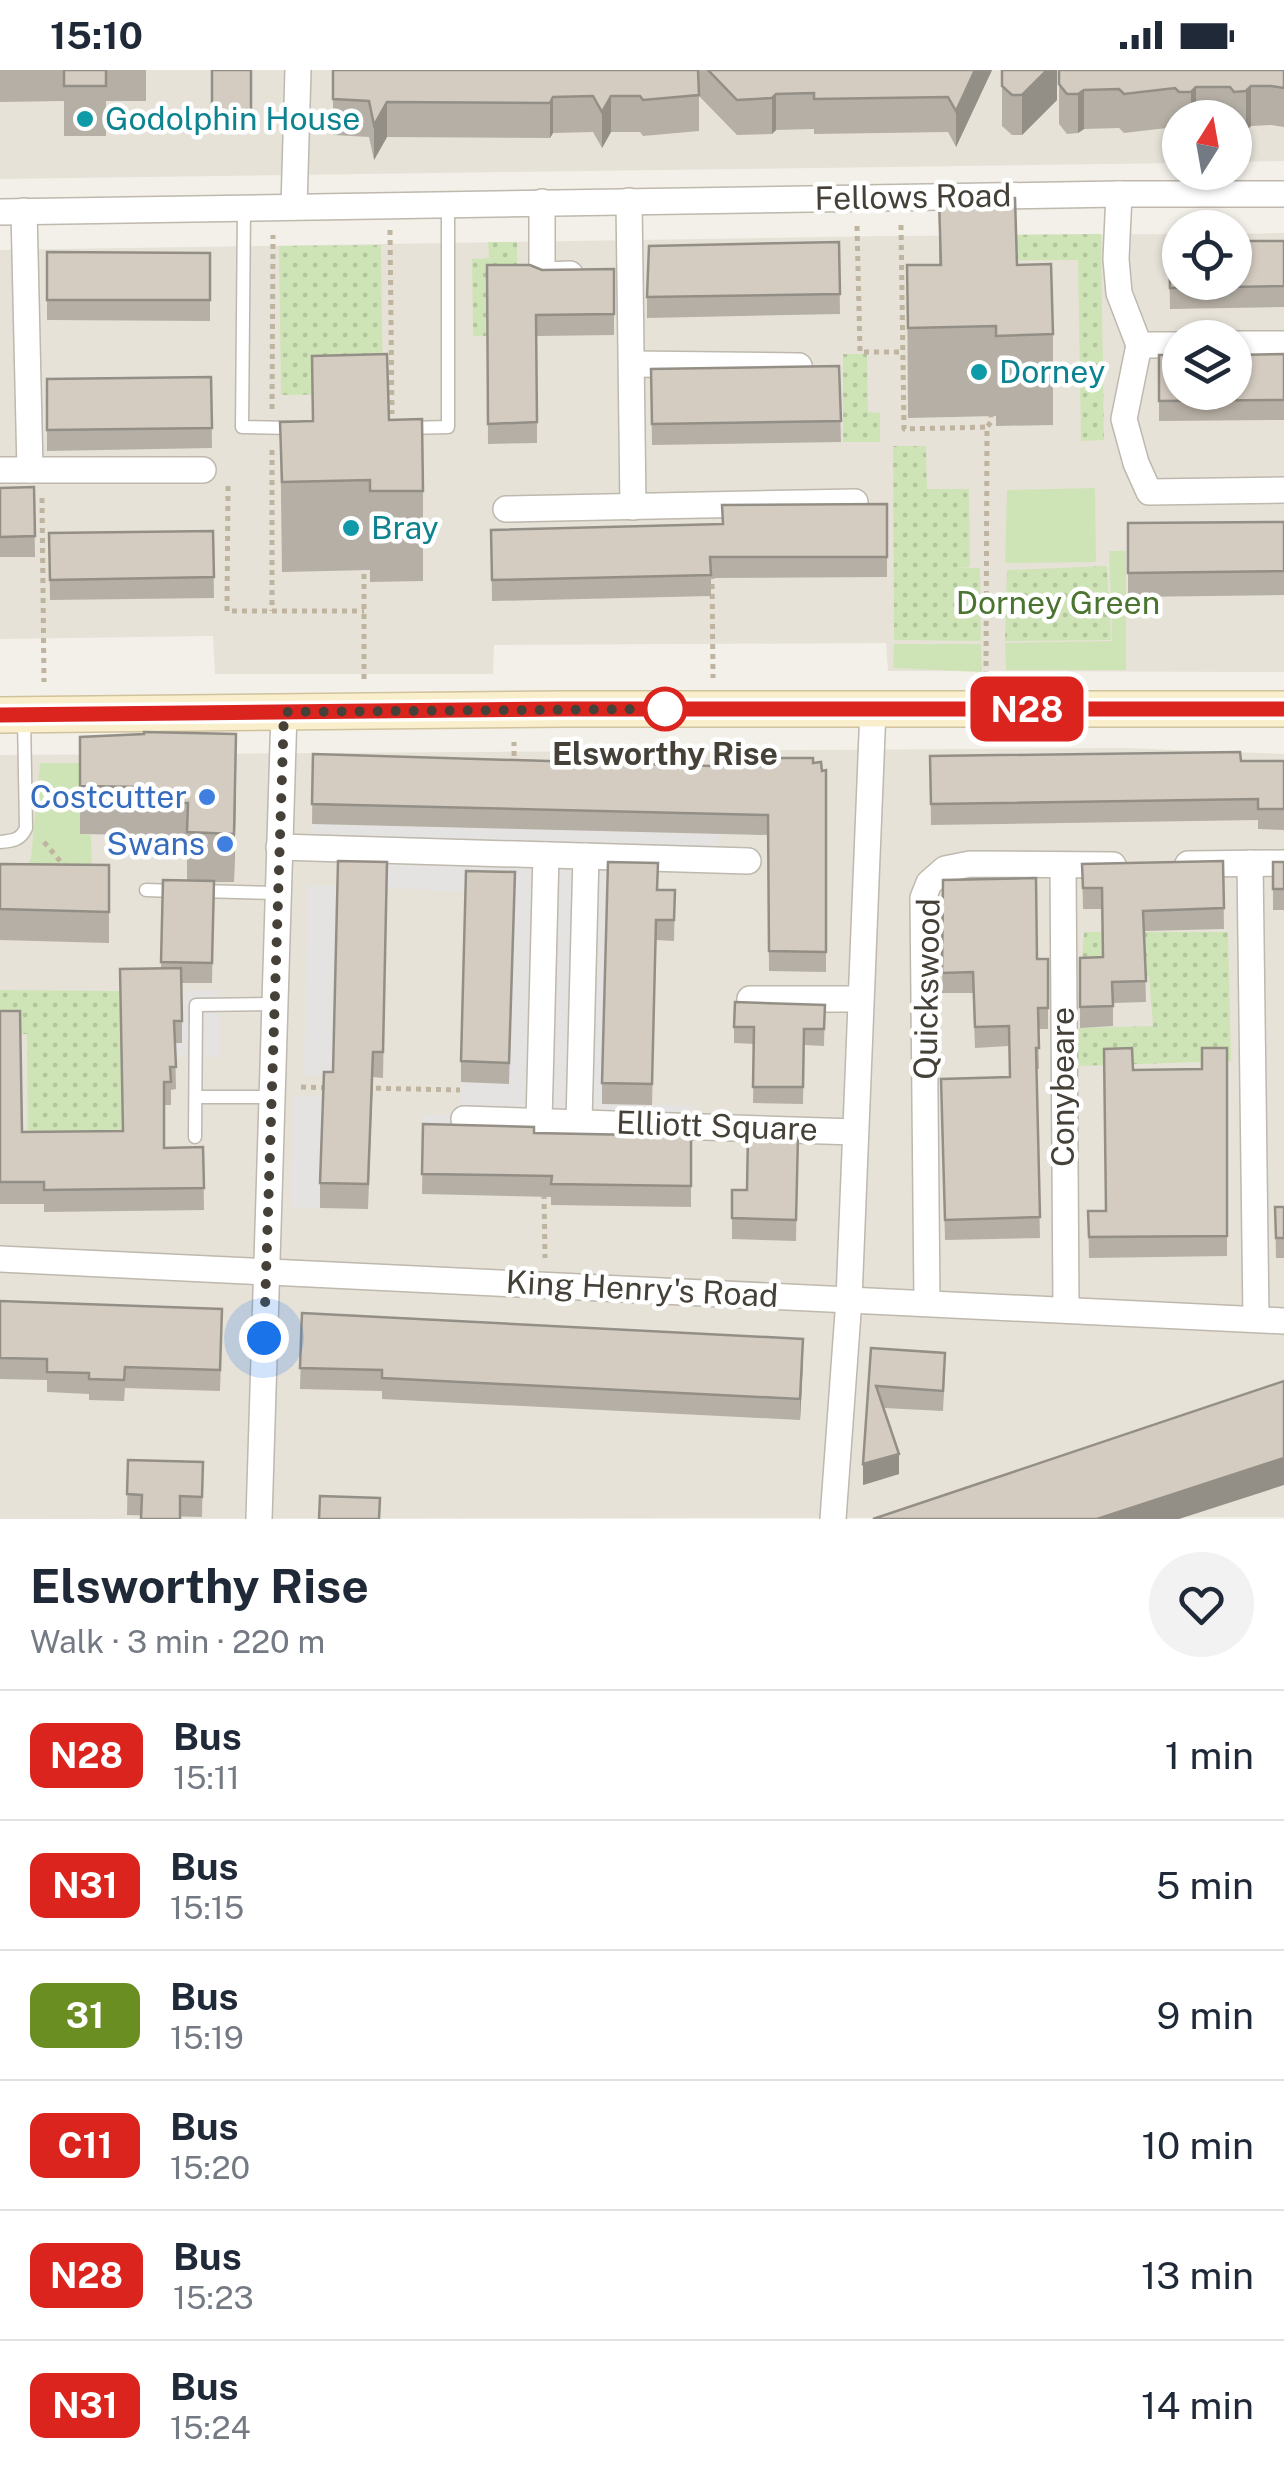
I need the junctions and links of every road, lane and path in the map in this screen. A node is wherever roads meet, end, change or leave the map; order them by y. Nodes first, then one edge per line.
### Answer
1 (298, 70) edge
2 (1118, 194) junction
3 (1284, 194) edge
4 (901, 197) junction
5 (856, 198) junction
6 (629, 201) junction
7 (542, 202) junction
8 (448, 204) junction
9 (390, 205) junction
10 (244, 207) junction
11 (284, 207) junction
12 (12, 212) edge
13 (613, 273) junction
14 (902, 320) junction
15 (916, 320) edge
16 (1252, 344) edge
17 (1284, 344) edge
18 (1139, 345) junction
19 (1162, 345) edge
20 (915, 351) edge
21 (903, 352) junction
22 (633, 364) junction
23 (799, 366) edge
24 (991, 406) dead end
25 (392, 423) joint
26 (272, 427) junction
27 (987, 427) junction
28 (307, 428) edge
29 (258, 447) dead end
30 (272, 447) junction
31 (0, 470) edge
32 (36, 470) junction
33 (203, 470) dead end
34 (228, 484) dead end
35 (1284, 490) edge
36 (855, 502) edge
37 (632, 507) junction
38 (506, 509) dead end
39 (364, 560) dead end
40 (712, 564) edge
41 (272, 611) junction
42 (364, 611) junction
43 (364, 646) dead end
44 (1284, 708) edge
45 (714, 709) junction
46 (872, 709) junction
47 (986, 709) junction
48 (284, 712) junction
49 (22, 715) edge
50 (514, 738) dead end
51 (514, 782) edge
52 (26, 828) junction
53 (0, 842) edge
54 (279, 848) junction
55 (546, 855) junction
56 (586, 856) junction
57 (748, 860) dead end
58 (1250, 863) junction
59 (1284, 863) edge
60 (1063, 866) junction
61 (76, 880) edge
62 (146, 890) dead end
63 (278, 893) junction
64 (750, 999) edge
65 (860, 1000) junction
66 (274, 1004) junction
67 (271, 1092) junction
68 (196, 1098) junction
69 (464, 1119) joint
70 (539, 1121) junction
71 (579, 1122) junction
72 (855, 1132) junction
73 (195, 1137) dead end
74 (544, 1189) edge
75 (0, 1259) edge
76 (264, 1274) junction
77 (549, 1284) junction
78 (849, 1299) junction
79 (927, 1302) junction
80 (1066, 1308) junction
81 (1256, 1319) junction
82 (1284, 1321) edge
83 (259, 1519) edge
84 (833, 1519) edge

1 - 11 street
2 - 3 street, Fellows Road
2 - 4 street, Fellows Road
2 - 18 street
4 - 5 street, Fellows Road
4 - 14 path
5 - 6 street, Fellows Road
5 - 21 path
6 - 7 street, Fellows Road
6 - 13 street
7 - 8 street, Fellows Road
7 - 13 street
8 - 9 street, Fellows Road
8 - 25 lane
9 - 11 street, Fellows Road
9 - 25 path
10 - 11 street, Fellows Road
10 - 12 street, Fellows Road
10 - 26 lane
11 - 26 path
12 - 32 street
13 - 22 street
14 - 15 path
14 - 21 path
16 - 17 street
18 - 19 street
18 - 35 street
20 - 21 path
21 - 27 path
22 - 23 street
22 - 37 street
24 - 27 path
26 - 28 lane
26 - 30 path
27 - 47 path
29 - 30 path
30 - 41 path
31 - 32 street
32 - 33 street
32 - 49 path
34 - 41 path
36 - 37 street
37 - 38 street
39 - 42 path
40 - 45 path
41 - 42 path
42 - 43 path
44 - 47 main road
45 - 46 main road
45 - 48 main road
46 - 47 main road
46 - 65 street
48 - 49 main road
48 - 54 street
49 - 52 lane
50 - 51 path
52 - 53 lane
52 - 61 path
54 - 55 street
54 - 63 street
55 - 56 street
55 - 70 street
56 - 57 street
56 - 71 street, Elliott Square
58 - 59 street, Quickswood
58 - 60 street, Quickswood
58 - 81 street
60 - 79 street, Quickswood
60 - 80 street, Conybeare
62 - 63 lane
63 - 66 street
64 - 65 street
65 - 72 street
66 - 67 street
66 - 68 lane
67 - 68 lane
67 - 69 path
67 - 76 street
68 - 73 lane
69 - 70 street, Elliott Square
70 - 71 street, Elliott Square
71 - 72 street, Elliott Square
72 - 78 street
74 - 77 path
75 - 76 street, King Henry's Road
76 - 77 street, King Henry's Road
76 - 83 street
77 - 78 street, King Henry's Road
78 - 79 street, King Henry's Road
78 - 84 street
79 - 80 street, King Henry's Road
80 - 81 street, King Henry's Road
81 - 82 street, King Henry's Road

